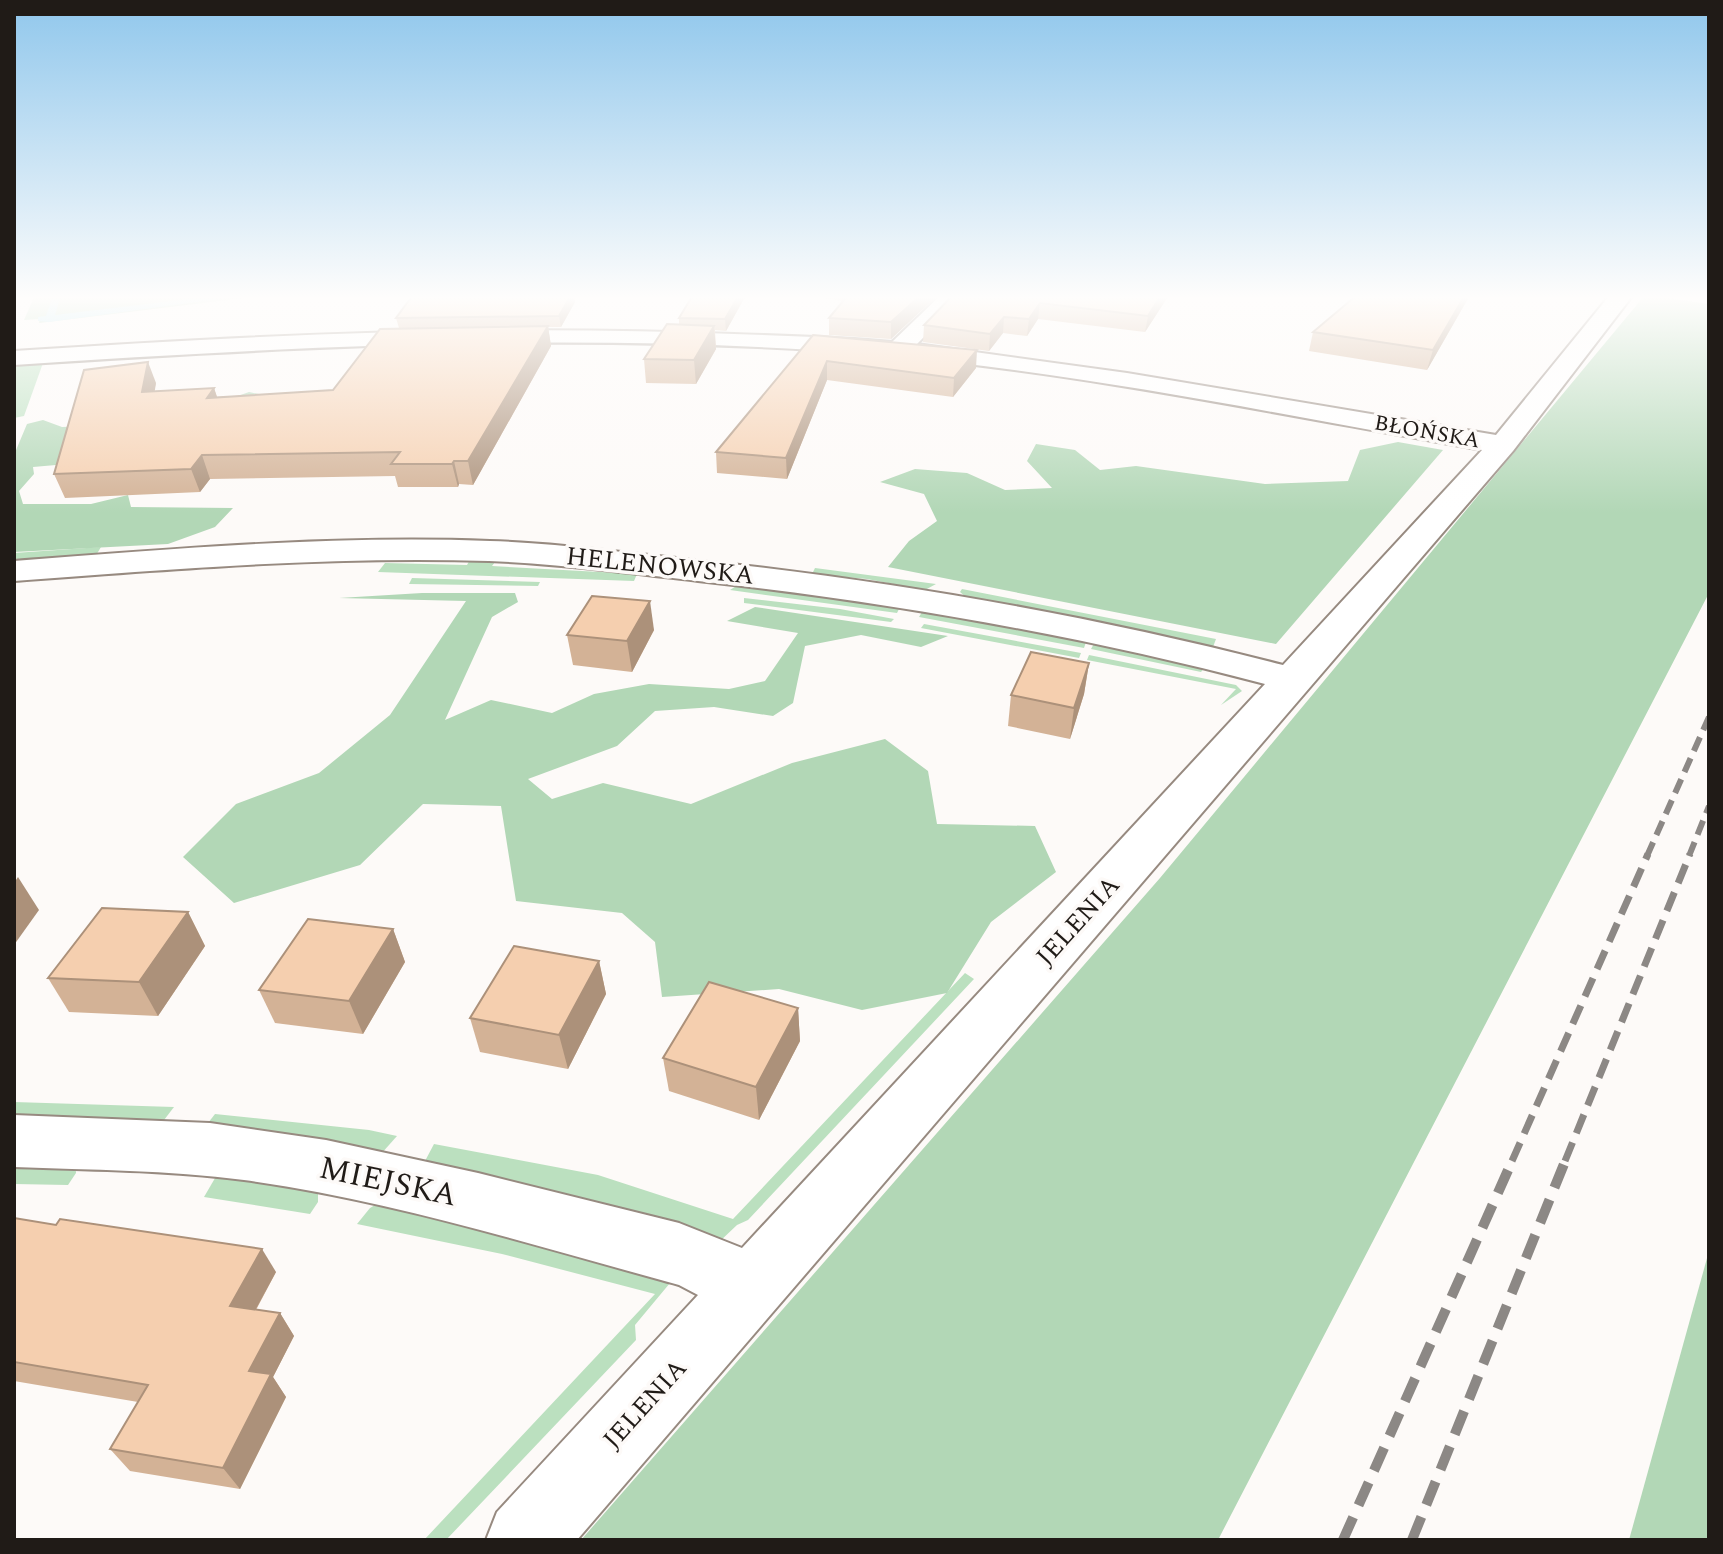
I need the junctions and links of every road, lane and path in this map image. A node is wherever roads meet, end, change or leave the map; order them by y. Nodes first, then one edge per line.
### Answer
1 (1037, 368) edge
2 (1564, 368) edge
3 (1503, 445) junction
4 (14, 571) edge
5 (1296, 680) junction
6 (14, 1141) edge
7 (747, 1289) junction
8 (525, 1540) edge

1 - 3 street, BŁOŃSKA
2 - 3 street, JELENIA
3 - 5 street, JELENIA
4 - 5 street, HELENOWSKA
5 - 7 street, JELENIA
6 - 7 street, MIEJSKA
7 - 8 street, JELENIA

